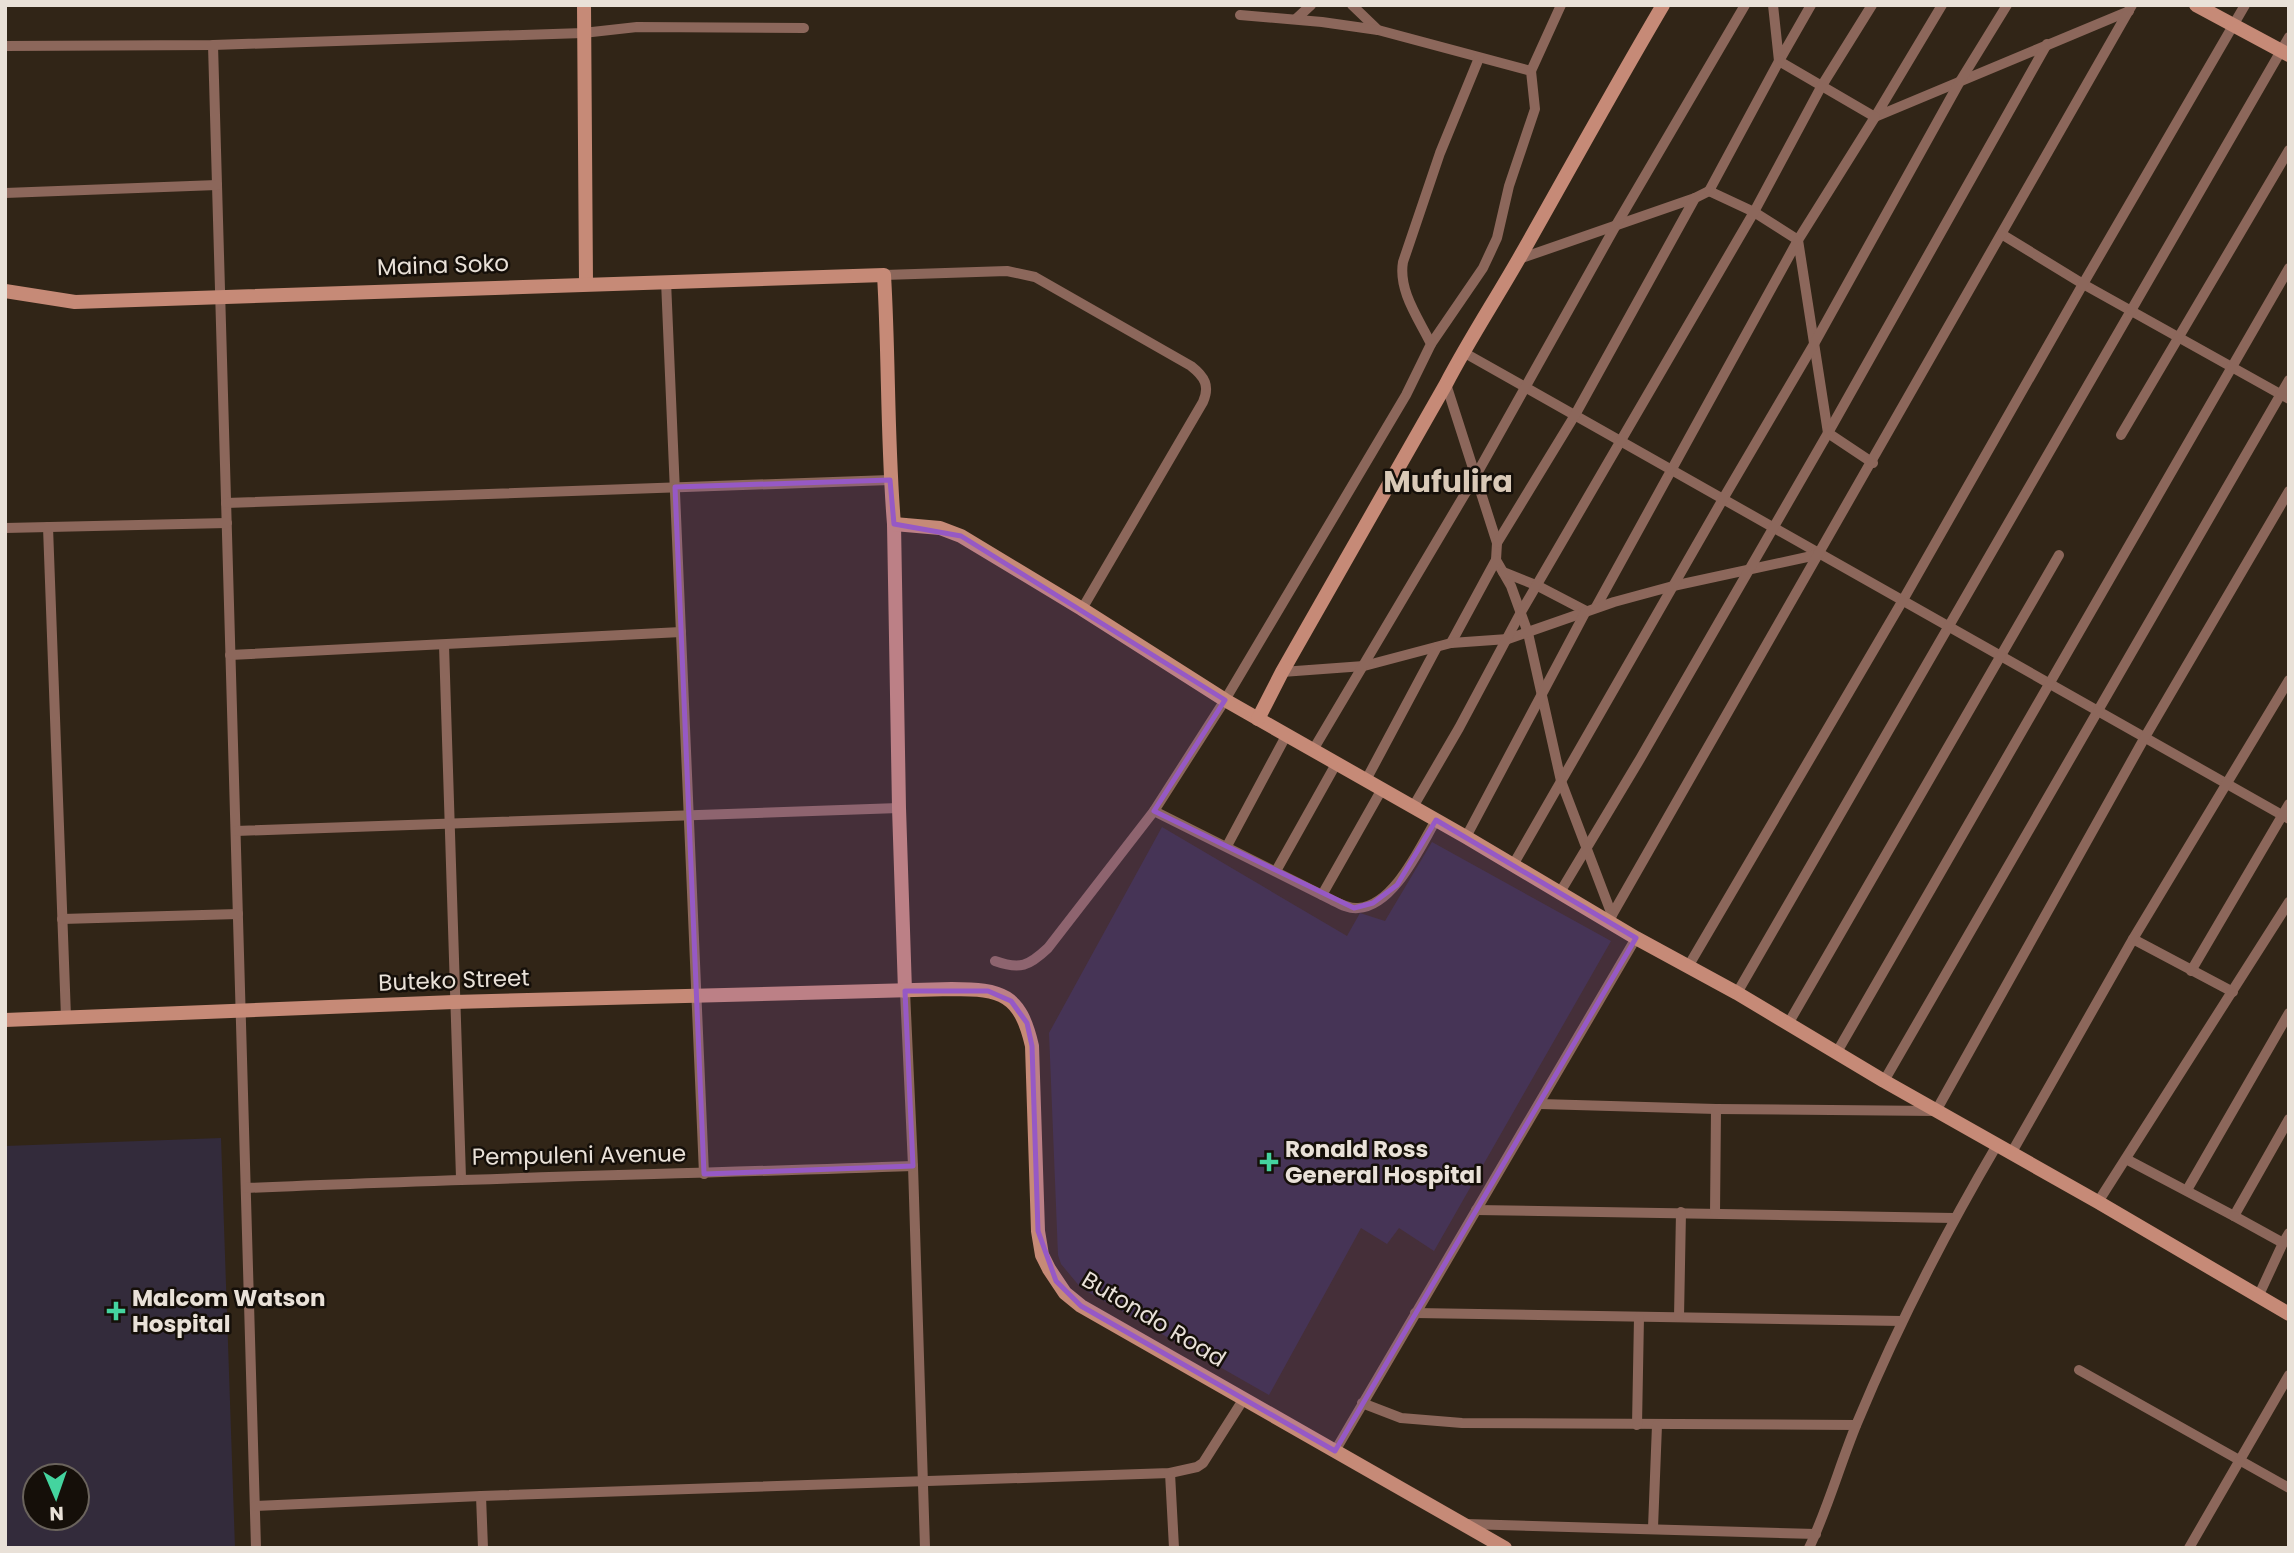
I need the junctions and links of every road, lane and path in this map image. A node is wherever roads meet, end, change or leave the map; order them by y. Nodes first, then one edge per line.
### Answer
1 (584, 5) edge
2 (1311, 5) edge
3 (1352, 5) edge
4 (1561, 5) edge
5 (1663, 5) edge
6 (1745, 5) edge
7 (1773, 5) edge
8 (1811, 5) edge
9 (1872, 5) edge
10 (1942, 5) edge
11 (2007, 5) edge
12 (2196, 5) edge
13 (2245, 5) edge
14 (2131, 8) edge
15 (1240, 15) dead end
16 (1296, 19) junction
17 (2234, 24) junction
18 (804, 28) dead end
19 (1378, 30) junction
20 (583, 33) junction
21 (2289, 37) edge
22 (2047, 44) junction
23 (5, 46) edge
24 (213, 46) junction
25 (2285, 53) edge
26 (1479, 58) junction
27 (1779, 61) junction
28 (1531, 71) junction
29 (1959, 83) junction
30 (1821, 87) junction
31 (1875, 117) junction
32 (2289, 150) edge
33 (217, 185) junction
34 (1709, 191) junction
35 (5, 193) edge
36 (1695, 198) junction
37 (1754, 212) junction
38 (1615, 227) junction
39 (2003, 235) junction
40 (1798, 240) junction
41 (1519, 259) junction
42 (2289, 268) edge
43 (884, 275) junction
44 (666, 281) junction
45 (586, 283) junction
46 (2083, 284) junction
47 (5, 290) edge
48 (220, 296) junction
49 (2133, 311) junction
50 (2177, 337) junction
51 (1431, 344) junction
52 (1814, 344) junction
53 (1463, 352) junction
54 (2232, 367) junction
55 (2289, 380) edge
56 (1446, 384) junction
57 (1524, 386) junction
58 (2285, 397) edge
59 (1575, 415) junction
60 (1828, 433) junction
61 (2121, 435) dead end
62 (1622, 442) junction
63 (1873, 463) junction
64 (1673, 470) junction
65 (1475, 477) junction
66 (890, 480) junction
67 (674, 487) junction
68 (2289, 491) edge
69 (1723, 499) junction
70 (226, 503) junction
71 (227, 523) junction
72 (894, 524) junction
73 (48, 527) junction
74 (1774, 527) junction
75 (5, 528) edge
76 (1497, 543) junction
77 (1821, 554) junction
78 (2059, 555) dead end
79 (1496, 560) junction
80 (1503, 572) junction
81 (1747, 572) junction
82 (1538, 586) junction
83 (1673, 586) junction
84 (1903, 600) junction
85 (1082, 609) junction
86 (1591, 609) junction
87 (1521, 612) junction
88 (1950, 627) junction
89 (681, 632) junction
90 (1528, 633) junction
91 (1508, 639) junction
92 (1451, 643) junction
93 (444, 645) junction
94 (1437, 647) junction
95 (230, 655) junction
96 (1999, 655) junction
97 (1364, 666) junction
98 (1282, 672) junction
99 (2289, 680) edge
100 (2049, 683) junction
101 (1541, 694) junction
102 (1225, 700) junction
103 (2098, 711) junction
104 (1258, 719) junction
105 (1287, 734) junction
106 (2145, 737) junction
107 (1314, 750) junction
108 (1336, 764) junction
109 (1366, 779) junction
110 (1561, 781) junction
111 (2227, 784) junction
112 (1382, 789) junction
113 (2289, 803) edge
114 (899, 807) junction
115 (1413, 807) junction
116 (1154, 811) junction
117 (687, 814) junction
118 (2285, 817) edge
119 (1436, 820) junction
120 (448, 822) junction
121 (236, 831) junction
122 (1466, 837) junction
123 (1227, 846) junction
124 (1586, 848) junction
125 (1513, 865) junction
126 (1276, 871) junction
127 (1559, 894) junction
128 (1322, 895) junction
129 (2289, 902) edge
130 (238, 914) junction
131 (1610, 918) junction
132 (61, 919) junction
133 (1636, 938) junction
134 (2133, 939) junction
135 (995, 961) dead end
136 (1689, 965) junction
137 (2192, 971) junction
138 (905, 990) junction
139 (2233, 992) junction
140 (1737, 993) junction
141 (696, 995) junction
142 (454, 1002) junction
143 (241, 1012) junction
144 (2289, 1013) edge
145 (66, 1017) junction
146 (5, 1020) edge
147 (1788, 1024) junction
148 (1837, 1052) junction
149 (1884, 1081) junction
150 (1539, 1104) junction
151 (1716, 1109) junction
152 (1936, 1111) junction
153 (2289, 1119) edge
154 (1997, 1145) junction
155 (2012, 1152) junction
156 (2126, 1159) junction
157 (913, 1166) junction
158 (704, 1174) junction
159 (461, 1178) junction
160 (246, 1188) junction
161 (2187, 1190) junction
162 (2098, 1202) junction
163 (1476, 1210) junction
164 (1681, 1212) junction
165 (1714, 1213) junction
166 (2234, 1216) junction
167 (1954, 1218) junction
168 (2286, 1238) edge
169 (2258, 1297) junction
170 (1415, 1313) junction
171 (2289, 1314) edge
172 (1639, 1317) junction
173 (1679, 1317) junction
174 (1902, 1321) junction
175 (2079, 1370) dead end
176 (2289, 1375) edge
177 (1243, 1399) junction
178 (1362, 1403) junction
179 (1637, 1425) junction
180 (1657, 1425) junction
181 (1856, 1425) junction
182 (1335, 1451) junction
183 (2239, 1462) junction
184 (1170, 1473) junction
185 (924, 1481) junction
186 (2289, 1488) edge
187 (481, 1496) junction
188 (255, 1506) junction
189 (1463, 1524) junction
190 (1653, 1528) junction
191 (1816, 1534) junction
192 (256, 1548) edge
193 (483, 1548) edge
194 (925, 1548) edge
195 (1174, 1548) edge
196 (1506, 1548) edge
197 (1809, 1548) edge
198 (2189, 1548) edge

1 - 20 street
2 - 16 street
3 - 19 street
4 - 28 street
5 - 41 street
6 - 38 street
7 - 27 street
8 - 27 street
9 - 30 street
10 - 31 street
11 - 29 street
12 - 17 street
13 - 17 street
14 - 22 street
14 - 39 street
15 - 16 street
16 - 19 street
17 - 25 street
17 - 46 street
18 - 20 street
19 - 26 street
20 - 24 street
20 - 45 street
21 - 25 street
22 - 29 street
22 - 60 street
23 - 24 street
24 - 33 street
25 - 49 street
26 - 28 street
26 - 51 street
27 - 30 street
27 - 34 street
28 - 51 street
29 - 31 street
29 - 52 street
30 - 31 street
30 - 37 street
31 - 40 street
32 - 50 street
33 - 35 street
33 - 48 street
34 - 36 street
34 - 37 street
36 - 38 street
36 - 59 street
37 - 40 street
37 - 62 street
38 - 41 street
38 - 57 street
39 - 46 street
39 - 63 street
40 - 52 street
40 - 64 street
41 - 53 street
42 - 54 street
43 - 44 street, Maina Soko
43 - 66 street
43 - 85 street
44 - 45 street, Maina Soko
44 - 67 street
45 - 48 street, Maina Soko
46 - 49 street
46 - 84 street
47 - 48 street, Maina Soko
48 - 70 street
49 - 50 street
49 - 88 street
50 - 54 street
50 - 61 street
51 - 102 street
52 - 60 street
52 - 69 street
53 - 56 street
53 - 57 street
54 - 58 street
54 - 100 street
55 - 58 street
56 - 65 street
56 - 98 street
57 - 59 street
57 - 65 street
58 - 103 street
59 - 62 street
59 - 76 street
60 - 63 street
60 - 74 street
62 - 64 street
62 - 82 street
63 - 77 street
64 - 69 street
64 - 86 street
65 - 76 street
65 - 97 street
66 - 67 street
66 - 72 street
67 - 70 street
67 - 89 street
68 - 106 street
69 - 74 street
69 - 83 street
70 - 71 street
71 - 73 street
71 - 95 street
72 - 85 street
72 - 114 street
73 - 75 street
73 - 132 street
74 - 77 street
74 - 81 street
76 - 79 street
77 - 81 street
77 - 84 street
77 - 131 street
78 - 96 street
79 - 80 street
79 - 92 street
80 - 82 street
80 - 87 street
81 - 83 street
81 - 124 street
82 - 86 street
82 - 87 street
83 - 86 street
83 - 110 street
84 - 88 street
84 - 136 street
85 - 102 street
86 - 90 street
86 - 101 street
87 - 90 street
87 - 91 street
88 - 96 street
88 - 140 street
89 - 93 street
89 - 117 street
90 - 91 street
90 - 101 street
91 - 92 street
91 - 115 street
92 - 94 street
93 - 95 street
93 - 120 street
94 - 97 street
94 - 109 street
95 - 121 street
96 - 100 street
96 - 147 street
97 - 98 street
97 - 107 street
98 - 104 street
99 - 111 street
100 - 103 street
100 - 148 street
101 - 110 street
101 - 122 street
102 - 104 street
102 - 116 street
103 - 106 street
103 - 149 street
104 - 105 street
105 - 107 street
105 - 123 street
106 - 111 street
106 - 152 street
107 - 108 street
108 - 109 street
108 - 126 street
109 - 112 street
110 - 124 street
110 - 125 street
111 - 118 street
111 - 134 street
112 - 115 street
112 - 128 street
113 - 118 street
114 - 117 street
114 - 138 street
115 - 119 street
116 - 123 street
116 - 135 street
117 - 120 street
117 - 141 street
118 - 137 street
119 - 122 street
119 - 128 street
120 - 121 street
120 - 142 street
121 - 130 street
122 - 125 street
123 - 126 street
124 - 127 street
124 - 131 street
125 - 127 street
126 - 128 street
127 - 131 street
129 - 139 street
130 - 132 street
130 - 143 street
131 - 133 street
132 - 145 street
133 - 136 street
133 - 150 street
134 - 137 street
134 - 155 street
136 - 140 street
137 - 139 street
138 - 141 street, Buteko Street
138 - 157 street
138 - 177 street, Butondo Road
139 - 156 street
140 - 147 street
141 - 142 street, Buteko Street
141 - 158 street
142 - 143 street, Buteko Street
142 - 159 street
143 - 145 street, Buteko Street
143 - 160 street
144 - 161 street
145 - 146 street, Buteko Street
147 - 148 street
148 - 149 street
149 - 152 street
150 - 151 street
150 - 163 street
151 - 152 street
151 - 165 street
152 - 154 street
153 - 166 street
154 - 155 street
154 - 167 street
155 - 162 street
156 - 161 street
156 - 162 street
157 - 158 street, Pempuleni Avenue
157 - 185 street
158 - 159 street, Pempuleni Avenue
159 - 160 street, Pempuleni Avenue
160 - 188 street
161 - 166 street
162 - 169 street
163 - 164 street
163 - 170 street
164 - 165 street
164 - 173 street
165 - 167 street
166 - 168 street
167 - 174 street
168 - 169 street
169 - 171 street
170 - 172 street
170 - 178 street
172 - 173 street
172 - 179 street
173 - 174 street
174 - 181 street
175 - 183 street
176 - 183 street
177 - 182 street, Butondo Road
177 - 184 street
178 - 179 street
178 - 182 street
179 - 180 street
180 - 181 street
180 - 190 street
181 - 191 street
182 - 189 street, Butondo Road
183 - 186 street
183 - 198 street
184 - 185 street
184 - 195 street
185 - 187 street
185 - 194 street
187 - 188 street
187 - 193 street
188 - 192 street
189 - 190 street
189 - 196 street, Butondo Road
190 - 191 street
191 - 197 street

